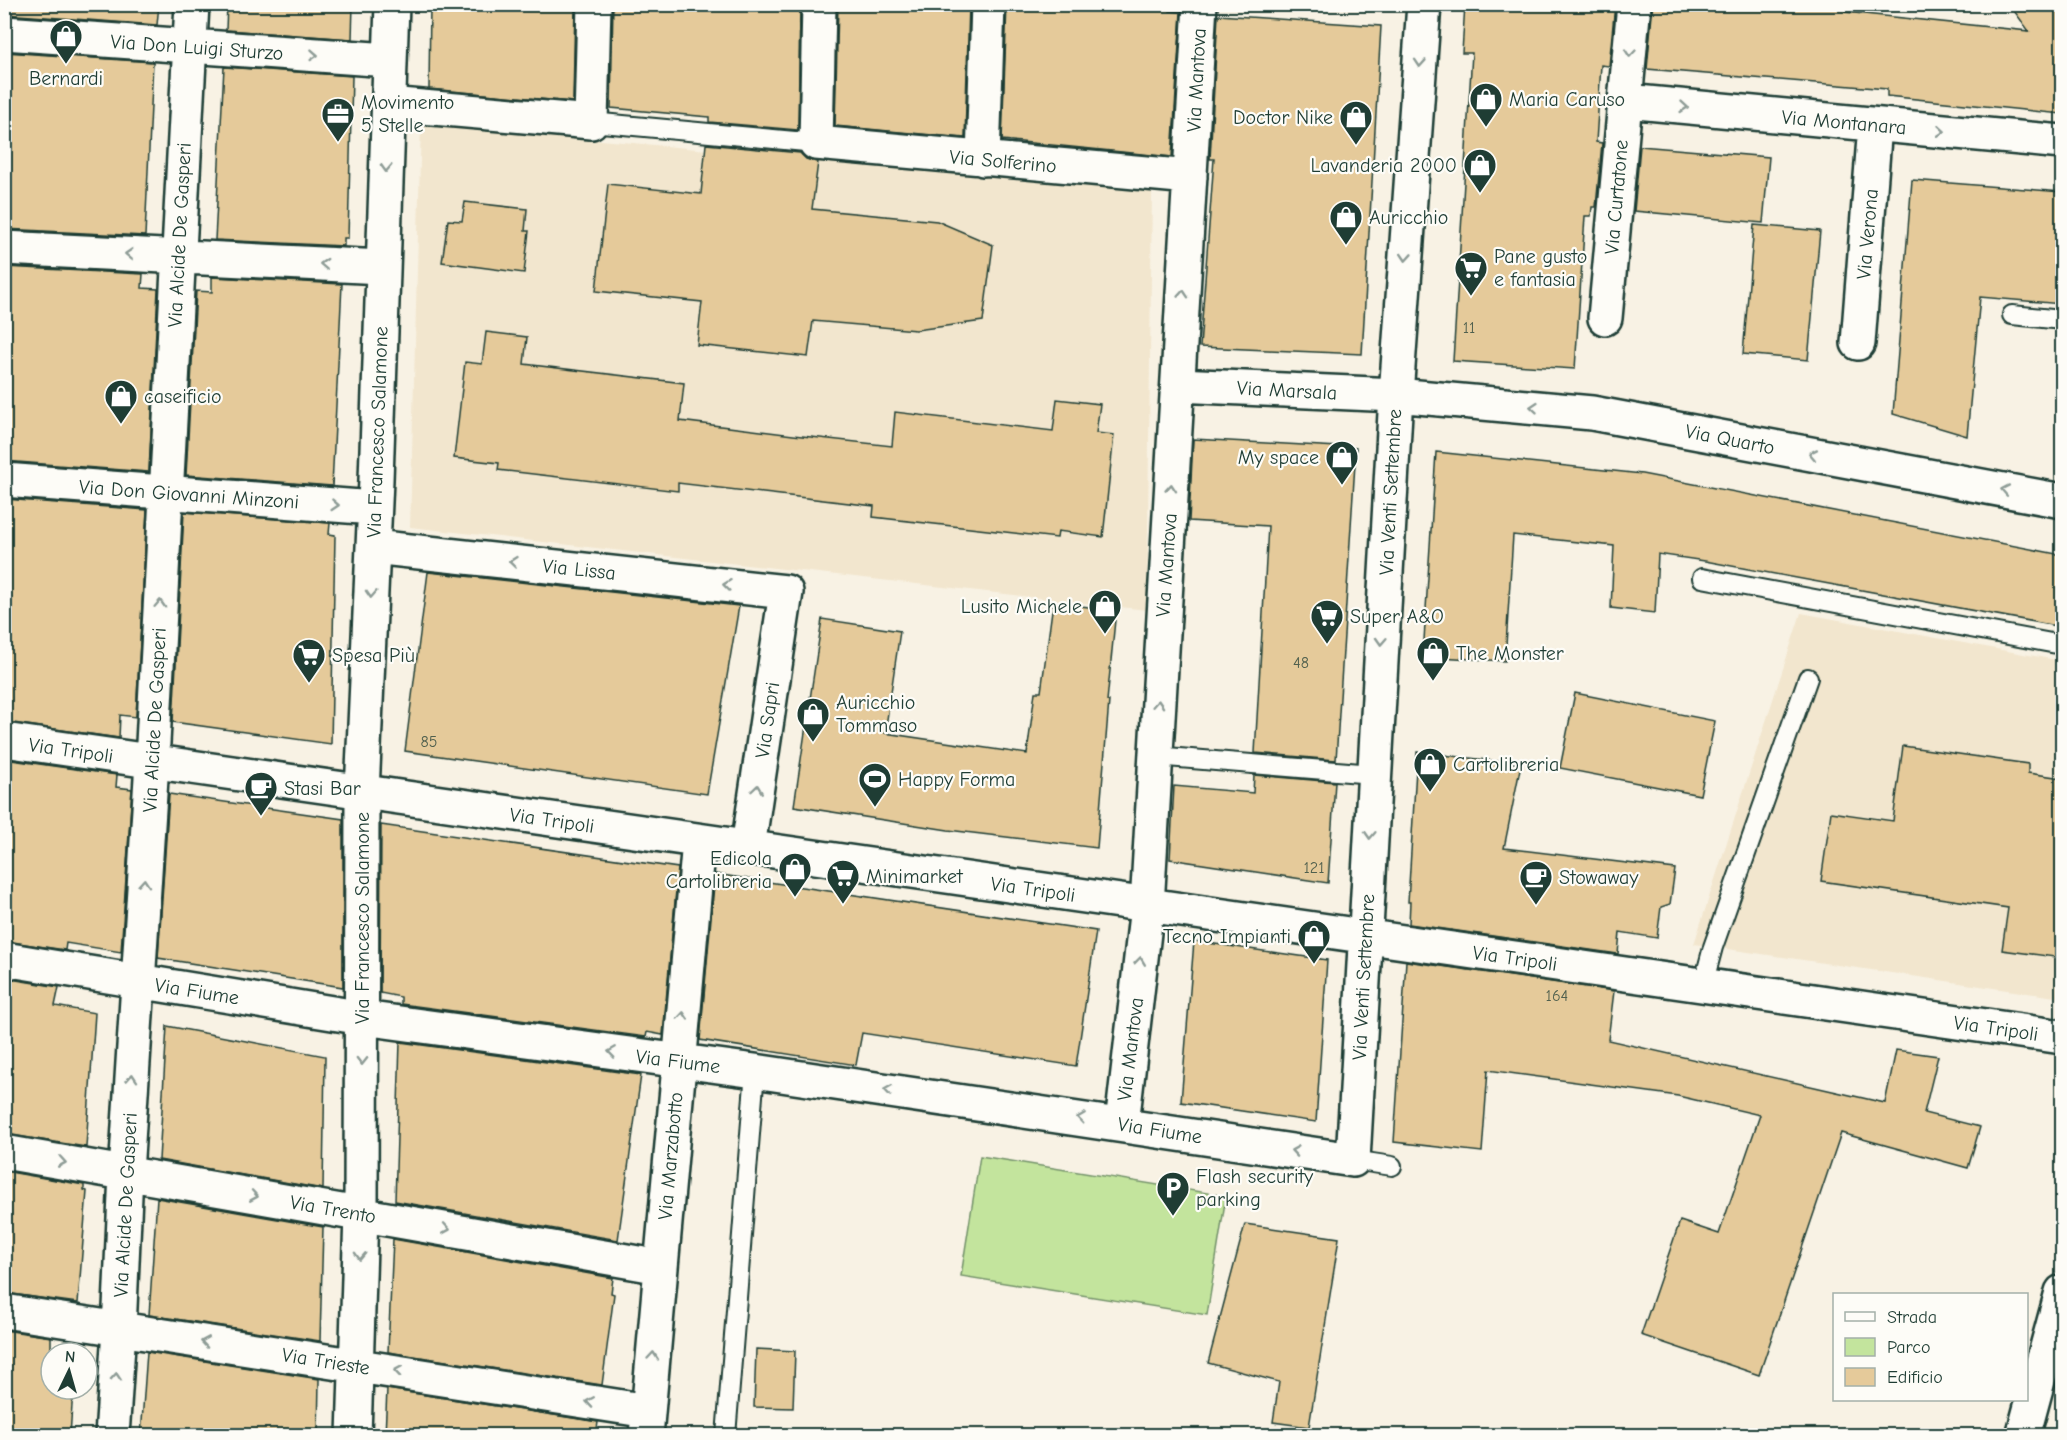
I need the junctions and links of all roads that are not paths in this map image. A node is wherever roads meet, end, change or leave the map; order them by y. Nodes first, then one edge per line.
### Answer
1 (192, 4) edge
2 (392, 4) edge
3 (594, 4) edge
4 (819, 4) edge
5 (988, 4) edge
6 (1200, 4) edge
7 (1424, 4) edge
8 (1634, 4) edge
9 (4, 33) edge
10 (190, 46) junction
11 (389, 60) junction
12 (1626, 101) junction
13 (388, 104) junction
14 (591, 122) junction
15 (1875, 125) junction
16 (2062, 142) edge
17 (816, 143) junction
18 (982, 159) junction
19 (1191, 177) junction
20 (4, 248) edge
21 (178, 256) junction
22 (382, 267) junction
23 (2012, 315) dead end
24 (1605, 318) dead end
25 (2062, 320) edge
26 (1858, 343) dead end
27 (1178, 385) junction
28 (1396, 395) junction
29 (4, 480) edge
30 (166, 492) junction
31 (2062, 501) edge
32 (374, 508) junction
33 (373, 547) junction
34 (1702, 578) dead end
35 (786, 592) joint
36 (2062, 645) edge
37 (1808, 678) dead end
38 (4, 740) edge
39 (1155, 756) junction
40 (152, 762) junction
41 (1373, 774) junction
42 (362, 792) junction
43 (699, 841) junction
44 (748, 847) junction
45 (1147, 906) junction
46 (1366, 937) junction
47 (4, 959) edge
48 (138, 982) junction
49 (1703, 985) junction
50 (363, 1018) junction
51 (2062, 1037) edge
52 (678, 1062) junction
53 (755, 1071) junction
54 (1122, 1124) junction
55 (4, 1152) edge
56 (1353, 1160) junction
57 (1392, 1166) dead end
58 (126, 1173) junction
59 (361, 1214) junction
60 (661, 1267) junction
61 (2062, 1292) edge
62 (4, 1311) edge
63 (120, 1329) junction
64 (356, 1365) junction
65 (647, 1423) edge
66 (112, 1436) edge
67 (354, 1436) edge
68 (726, 1436) edge
69 (2023, 1436) edge

1 - 10 street, Via Alcide De Gasperi
2 - 11 street, Via Francesco Salamone
3 - 14 street
4 - 17 street
5 - 18 street
6 - 19 street, Via Mantova
7 -> 28 street, Via Venti Settembre
8 -> 12 street, Via Curtatone
9 - 10 street, Via Don Luigi Sturzo
10 -> 11 street, Via Don Luigi Sturzo
10 - 21 street, Via Alcide De Gasperi
11 - 13 street, Via Francesco Salamone
12 -> 15 street, Via Montanara
12 - 24 street, Via Curtatone
13 - 14 street
13 -> 22 street, Via Francesco Salamone
14 - 17 lane
15 -> 16 street, Via Montanara
15 - 26 street, Via Verona
17 - 18 street, Via Solferino
18 - 19 street, Via Solferino
27 -> 19 street, Via Mantova
21 -> 20 street
22 -> 21 street
21 - 30 street, Via Alcide De Gasperi
22 - 32 street, Via Francesco Salamone
23 - 25 lane
27 - 28 street, Via Marsala
39 -> 27 street, Via Mantova
31 -> 28 street, Via Quarto
28 -> 41 street, Via Venti Settembre
29 - 30 street, Via Don Giovanni Minzoni
30 -> 32 street, Via Don Giovanni Minzoni
40 -> 30 street, Via Alcide De Gasperi
32 - 33 street, Via Francesco Salamone
35 -> 33 street, Via Lissa
33 -> 42 street, Via Francesco Salamone
34 - 36 lane
44 -> 35 street, Via Sapri
37 - 49 lane
38 - 40 street, Via Tripoli
39 - 41 lane
39 - 45 street, Via Mantova
40 - 42 street, Via Tripoli
48 -> 40 street, Via Alcide De Gasperi
41 -> 46 street, Via Venti Settembre
42 - 43 street, Via Tripoli
42 - 50 street, Via Francesco Salamone
43 - 44 street, Via Tripoli
52 -> 43 street, Via Marzabotto
44 - 45 street, Via Tripoli
45 - 46 street, Via Tripoli
54 -> 45 street, Via Mantova
46 - 49 street, Via Tripoli
46 - 56 street, Via Venti Settembre
47 - 48 street, Via Fiume
48 - 50 street, Via Fiume
58 -> 48 street, Via Alcide De Gasperi
49 - 51 street, Via Tripoli
52 -> 50 street, Via Fiume
50 -> 59 street, Via Francesco Salamone
52 - 53 street, Via Fiume
52 - 60 street, Via Marzabotto
54 -> 53 street, Via Fiume
53 - 68 lane
56 -> 54 street, Via Fiume
55 -> 58 street, Via Trento
56 - 57 lane
58 -> 59 street, Via Trento
58 - 63 street, Via Alcide De Gasperi
59 -> 60 street, Via Trento
59 -> 64 street, Via Francesco Salamone
65 -> 60 street, Via Marzabotto
61 - 69 street
62 - 63 street, Via Trieste
64 -> 63 street, Via Trieste
66 -> 63 street, Via Alcide De Gasperi
65 -> 64 street, Via Trieste
64 - 67 street, Via Francesco Salamone

